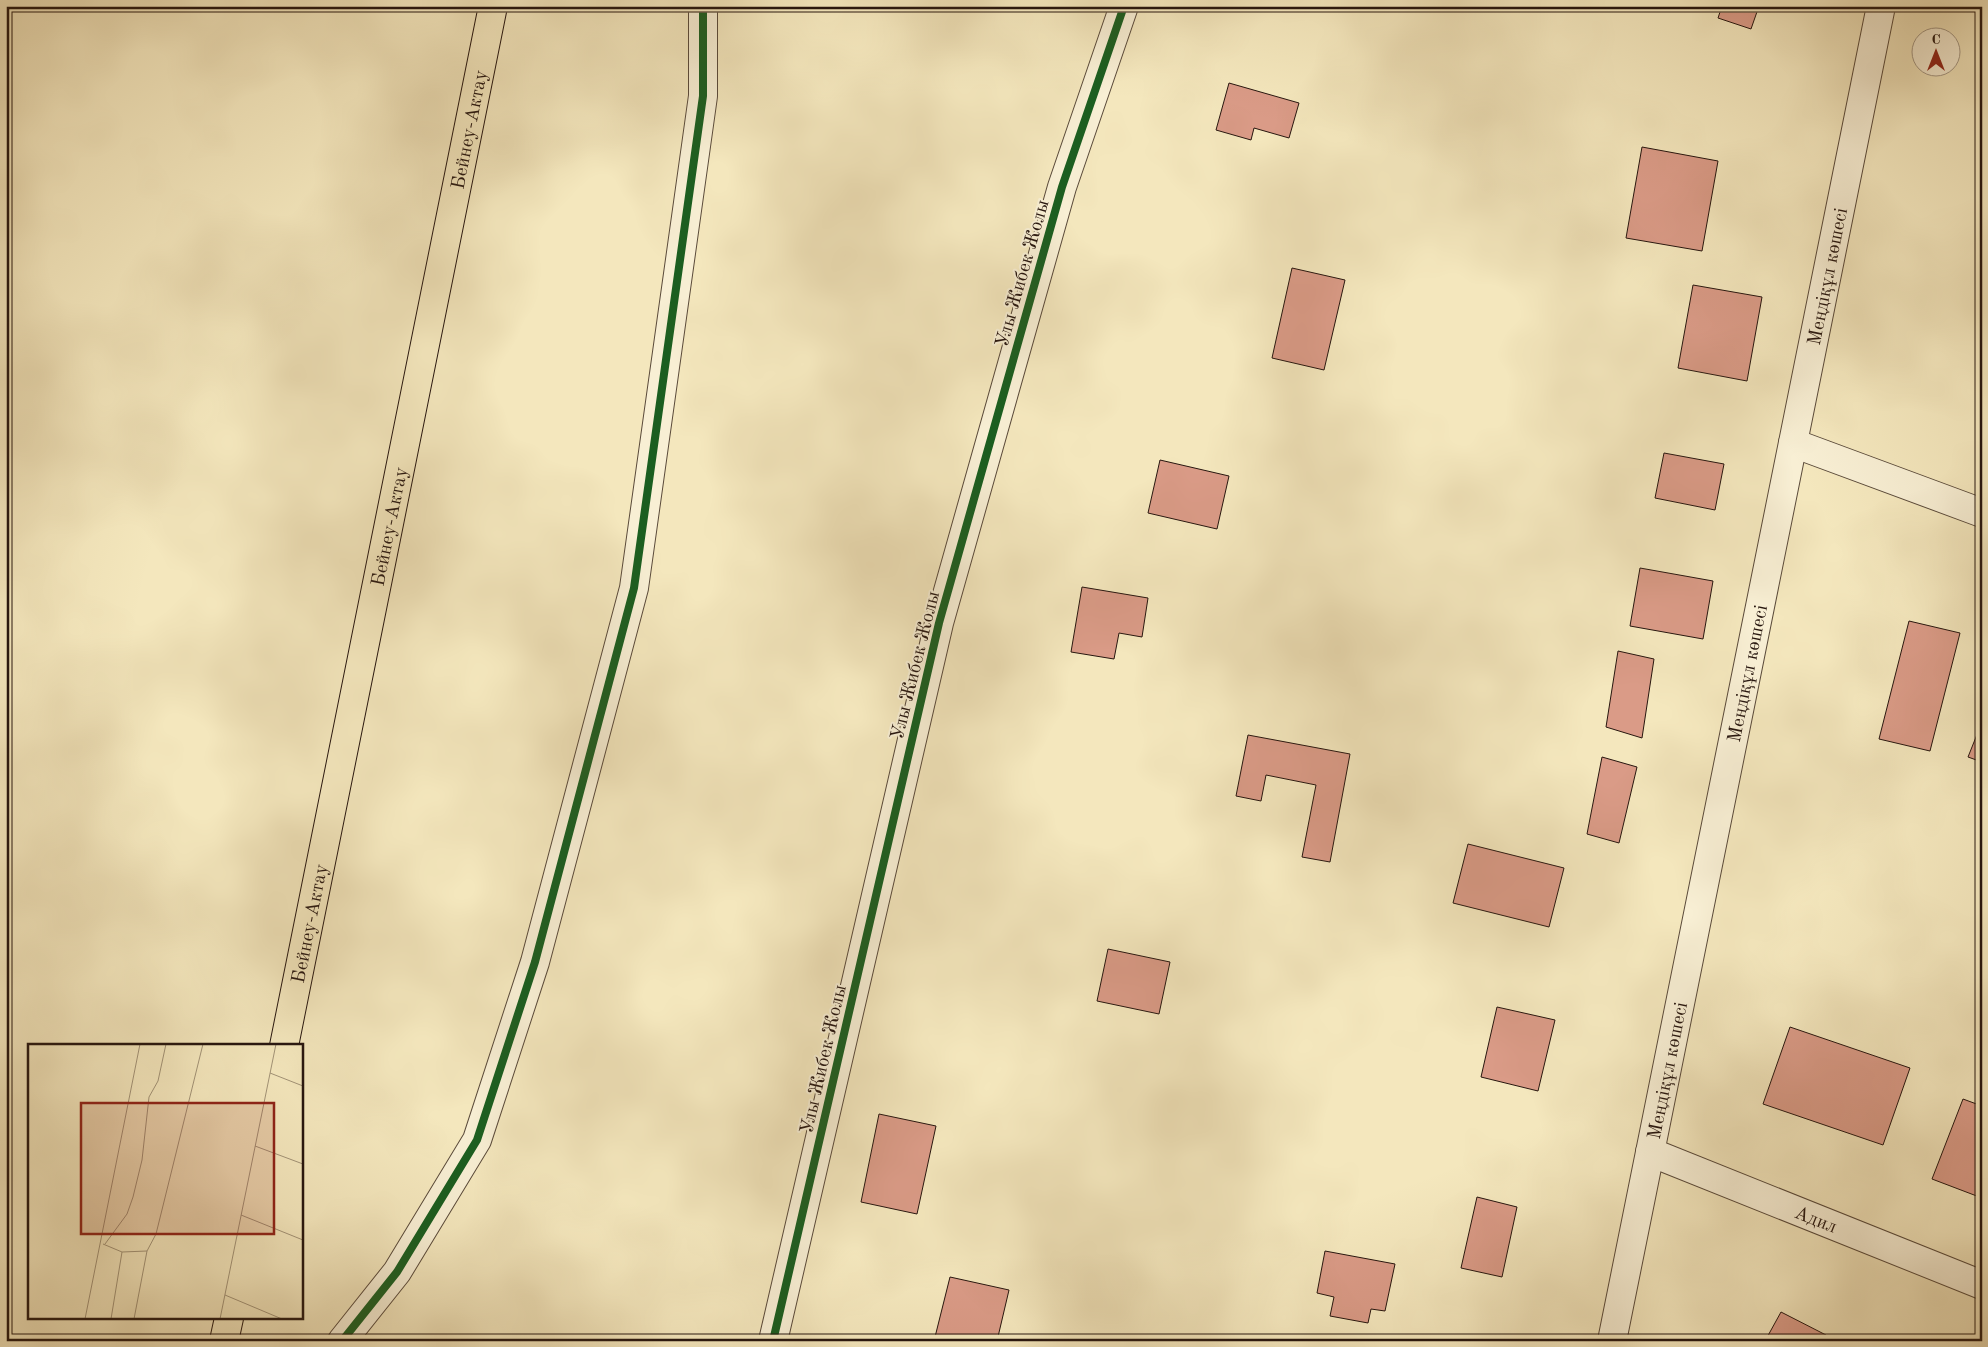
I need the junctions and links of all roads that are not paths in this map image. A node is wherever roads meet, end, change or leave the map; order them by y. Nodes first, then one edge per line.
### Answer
1 (493, 6) edge
2 (703, 6) edge
3 (1124, 6) edge
4 (1881, 6) edge
5 (1793, 443) junction
6 (1982, 513) edge
7 (284, 1044) edge
8 (1650, 1152) junction
9 (1982, 1285) edge
10 (229, 1320) edge
11 (224, 1341) edge
12 (342, 1341) edge
13 (773, 1341) edge
14 (1612, 1341) edge

1 - 7 highway, Бейнеу-Актау
2 - 12 street
3 - 13 street, Улы Жибек Жолы
4 - 5 street, Меңдіқұл көшесі
5 - 6 street
5 - 8 street, Меңдіқұл көшесі
8 - 9 street, Адил
8 - 14 street, Меңдіқұл көшесі
10 - 11 highway

